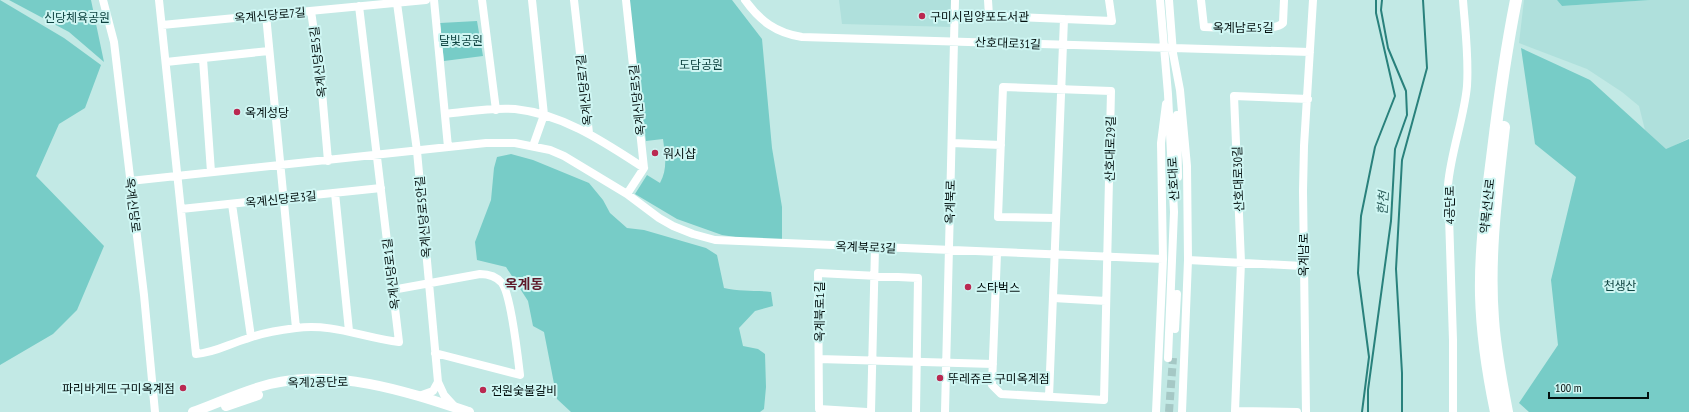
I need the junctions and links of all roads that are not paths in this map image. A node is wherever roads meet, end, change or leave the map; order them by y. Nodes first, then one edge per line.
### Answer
1 (103, 0) edge
2 (159, 0) edge
3 (426, 0) edge
4 (434, 0) edge
5 (482, 0) edge
6 (532, 0) edge
7 (574, 0) edge
8 (626, 0) edge
9 (746, 0) edge
10 (955, 0) edge
11 (988, 0) edge
12 (1109, 0) edge
13 (1160, 0) edge
14 (1169, 0) edge
15 (1201, 0) edge
16 (1284, 0) edge
17 (1313, 0) edge
18 (1463, 0) edge
19 (1516, 0) edge
20 (1523, 0) edge
21 (397, 3) junction
22 (360, 6) junction
23 (311, 11) junction
24 (266, 15) junction
25 (1064, 19) junction
26 (162, 25) junction
27 (954, 41) junction
28 (1063, 44) junction
29 (1169, 48) junction
30 (269, 51) junction
31 (1310, 52) junction
32 (203, 59) junction
33 (166, 62) junction
34 (1061, 89) junction
35 (1168, 94) junction
36 (1308, 99) junction
37 (496, 110) junction
38 (445, 114) junction
39 (544, 115) junction
40 (589, 133) junction
41 (952, 143) junction
42 (1001, 145) junction
43 (533, 146) junction
44 (448, 147) junction
45 (417, 151) junction
46 (377, 156) junction
47 (328, 161) junction
48 (280, 166) junction
49 (644, 168) junction
50 (211, 172) junction
51 (178, 176) junction
52 (130, 181) junction
53 (381, 188) junction
54 (335, 193) junction
55 (627, 194) junction
56 (283, 198) junction
57 (232, 204) junction
58 (181, 209) junction
59 (1056, 218) junction
60 (875, 248) junction
61 (949, 251) junction
62 (997, 252) junction
63 (1054, 255) junction
64 (1107, 257) junction
65 (1163, 259) junction
66 (1188, 260) junction
67 (1241, 262) junction
68 (1303, 266) junction
69 (875, 276) junction
70 (428, 284) junction
71 (392, 290) junction
72 (1053, 298) junction
73 (1106, 301) junction
74 (296, 328) junction
75 (349, 331) junction
76 (251, 337) junction
77 (435, 353) junction
78 (819, 359) junction
79 (872, 361) junction
80 (917, 362) junction
81 (946, 363) junction
82 (993, 364) junction
83 (438, 382) junction
84 (419, 396) junction
85 (1049, 397) junction
86 (1157, 402) junction
87 (452, 410) edge
88 (155, 412) edge
89 (193, 412) edge
90 (211, 412) edge
91 (468, 412) edge
92 (867, 412) edge
93 (871, 412) edge
94 (916, 412) edge
95 (945, 412) edge
96 (1156, 412) edge
97 (1161, 412) edge
98 (1182, 412) edge
99 (1297, 412) edge
100 (1306, 412) edge
101 (1453, 412) edge
102 (1496, 412) edge
103 (1507, 412) edge

1 - 52 street, 옥계신당로
2 - 26 street
3 - 21 street, 옥계신당로7길
4 - 38 street
5 - 37 street
6 - 39 street
7 - 40 street, 옥계신당로7길
8 - 49 street, 옥계신당로5길
9 - 27 street
10 - 27 street, 옥계북로
11 - 25 street
12 - 25 street
13 - 29 street, 산호대로
14 - 29 street, 산호대로
15 - 16 street, 옥계남로5길
17 - 31 street, 옥계남로
18 - 101 street, 4공단로
19 - 102 highway, 약목선산로
20 - 103 highway, 약목선산로
21 - 22 street, 옥계신당로7길
21 - 45 street
22 - 23 street, 옥계신당로7길
22 - 46 street
23 - 24 street, 옥계신당로7길
23 - 47 street, 옥계신당로5길
24 - 26 street, 옥계신당로7길
24 - 30 street
25 - 28 street
26 - 33 street
27 - 28 street, 산호대로31길
27 - 41 street, 옥계북로
28 - 29 street, 산호대로31길
28 - 34 street
29 - 31 street, 산호대로31길
29 - 35 street, 산호대로
29 - 35 street, 산호대로
29 - 66 street
30 - 32 street
30 - 48 street
31 - 36 street, 옥계남로
32 - 33 street
32 - 50 street
33 - 51 street
34 - 42 street, 산호대로29길
34 - 59 street
34 - 64 street, 산호대로29길
35 - 65 street
36 - 67 street, 산호대로30길
36 - 68 street, 옥계남로
37 - 38 street, 옥계신당로7길
37 - 39 street, 옥계신당로7길
38 - 44 street
39 - 40 street, 옥계신당로7길
39 - 43 street
40 - 49 street, 옥계신당로7길
41 - 42 street
41 - 61 street, 옥계북로
42 - 59 street, 산호대로29길
43 - 44 street
43 - 55 street
44 - 45 street
45 - 46 street
45 - 70 street, 옥계신당로5안길
46 - 47 street
46 - 53 street, 옥계신당로1길
47 - 48 street
48 - 50 street
48 - 56 street
49 - 55 street
50 - 51 street
51 - 52 street
51 - 58 street, 옥계신당로1길
52 - 88 street, 옥계신당로
53 - 54 street, 옥계신당로3길
53 - 71 street, 옥계신당로1길
54 - 56 street, 옥계신당로3길
54 - 75 street
55 - 60 street, 옥계북로3길
56 - 57 street, 옥계신당로3길
56 - 74 street
57 - 58 street, 옥계신당로3길
57 - 76 street
58 - 76 street, 옥계신당로1길
59 - 63 street
60 - 61 street, 옥계북로3길
60 - 69 street
61 - 62 street
61 - 81 street, 옥계북로
62 - 63 street
62 - 82 street, 산호대로29길
63 - 64 street
63 - 72 street
64 - 65 street
64 - 73 street, 산호대로29길
65 - 86 street
66 - 67 street
66 - 98 street
67 - 68 street
67 - 99 street, 산호대로30길
68 - 100 street, 옥계남로
69 - 78 street, 옥계북로1길
69 - 79 street
69 - 80 street, 옥계북로1길
70 - 71 street
70 - 77 street, 옥계신당로5안길
70 - 77 street
71 - 75 street, 옥계신당로1길
72 - 73 street
72 - 85 street
73 - 85 street, 산호대로29길
74 - 75 street, 옥계신당로1길
74 - 76 street, 옥계신당로1길
77 - 83 street, 옥계신당로5안길
78 - 79 street, 옥계북로1길
78 - 92 street, 옥계북로1길
79 - 80 street, 옥계북로1길
79 - 93 street
80 - 81 street, 옥계북로1길
80 - 94 street, 옥계북로1길
81 - 82 street
81 - 95 street, 옥계북로
82 - 85 street, 산호대로29길
83 - 84 street
83 - 87 street, 옥계신당로5안길
84 - 87 main road, 옥계2공단로
84 - 89 main road, 옥계2공단로
86 - 96 street
86 - 97 street
87 - 90 main road, 옥계2공단로
87 - 91 main road, 옥계2공단로

